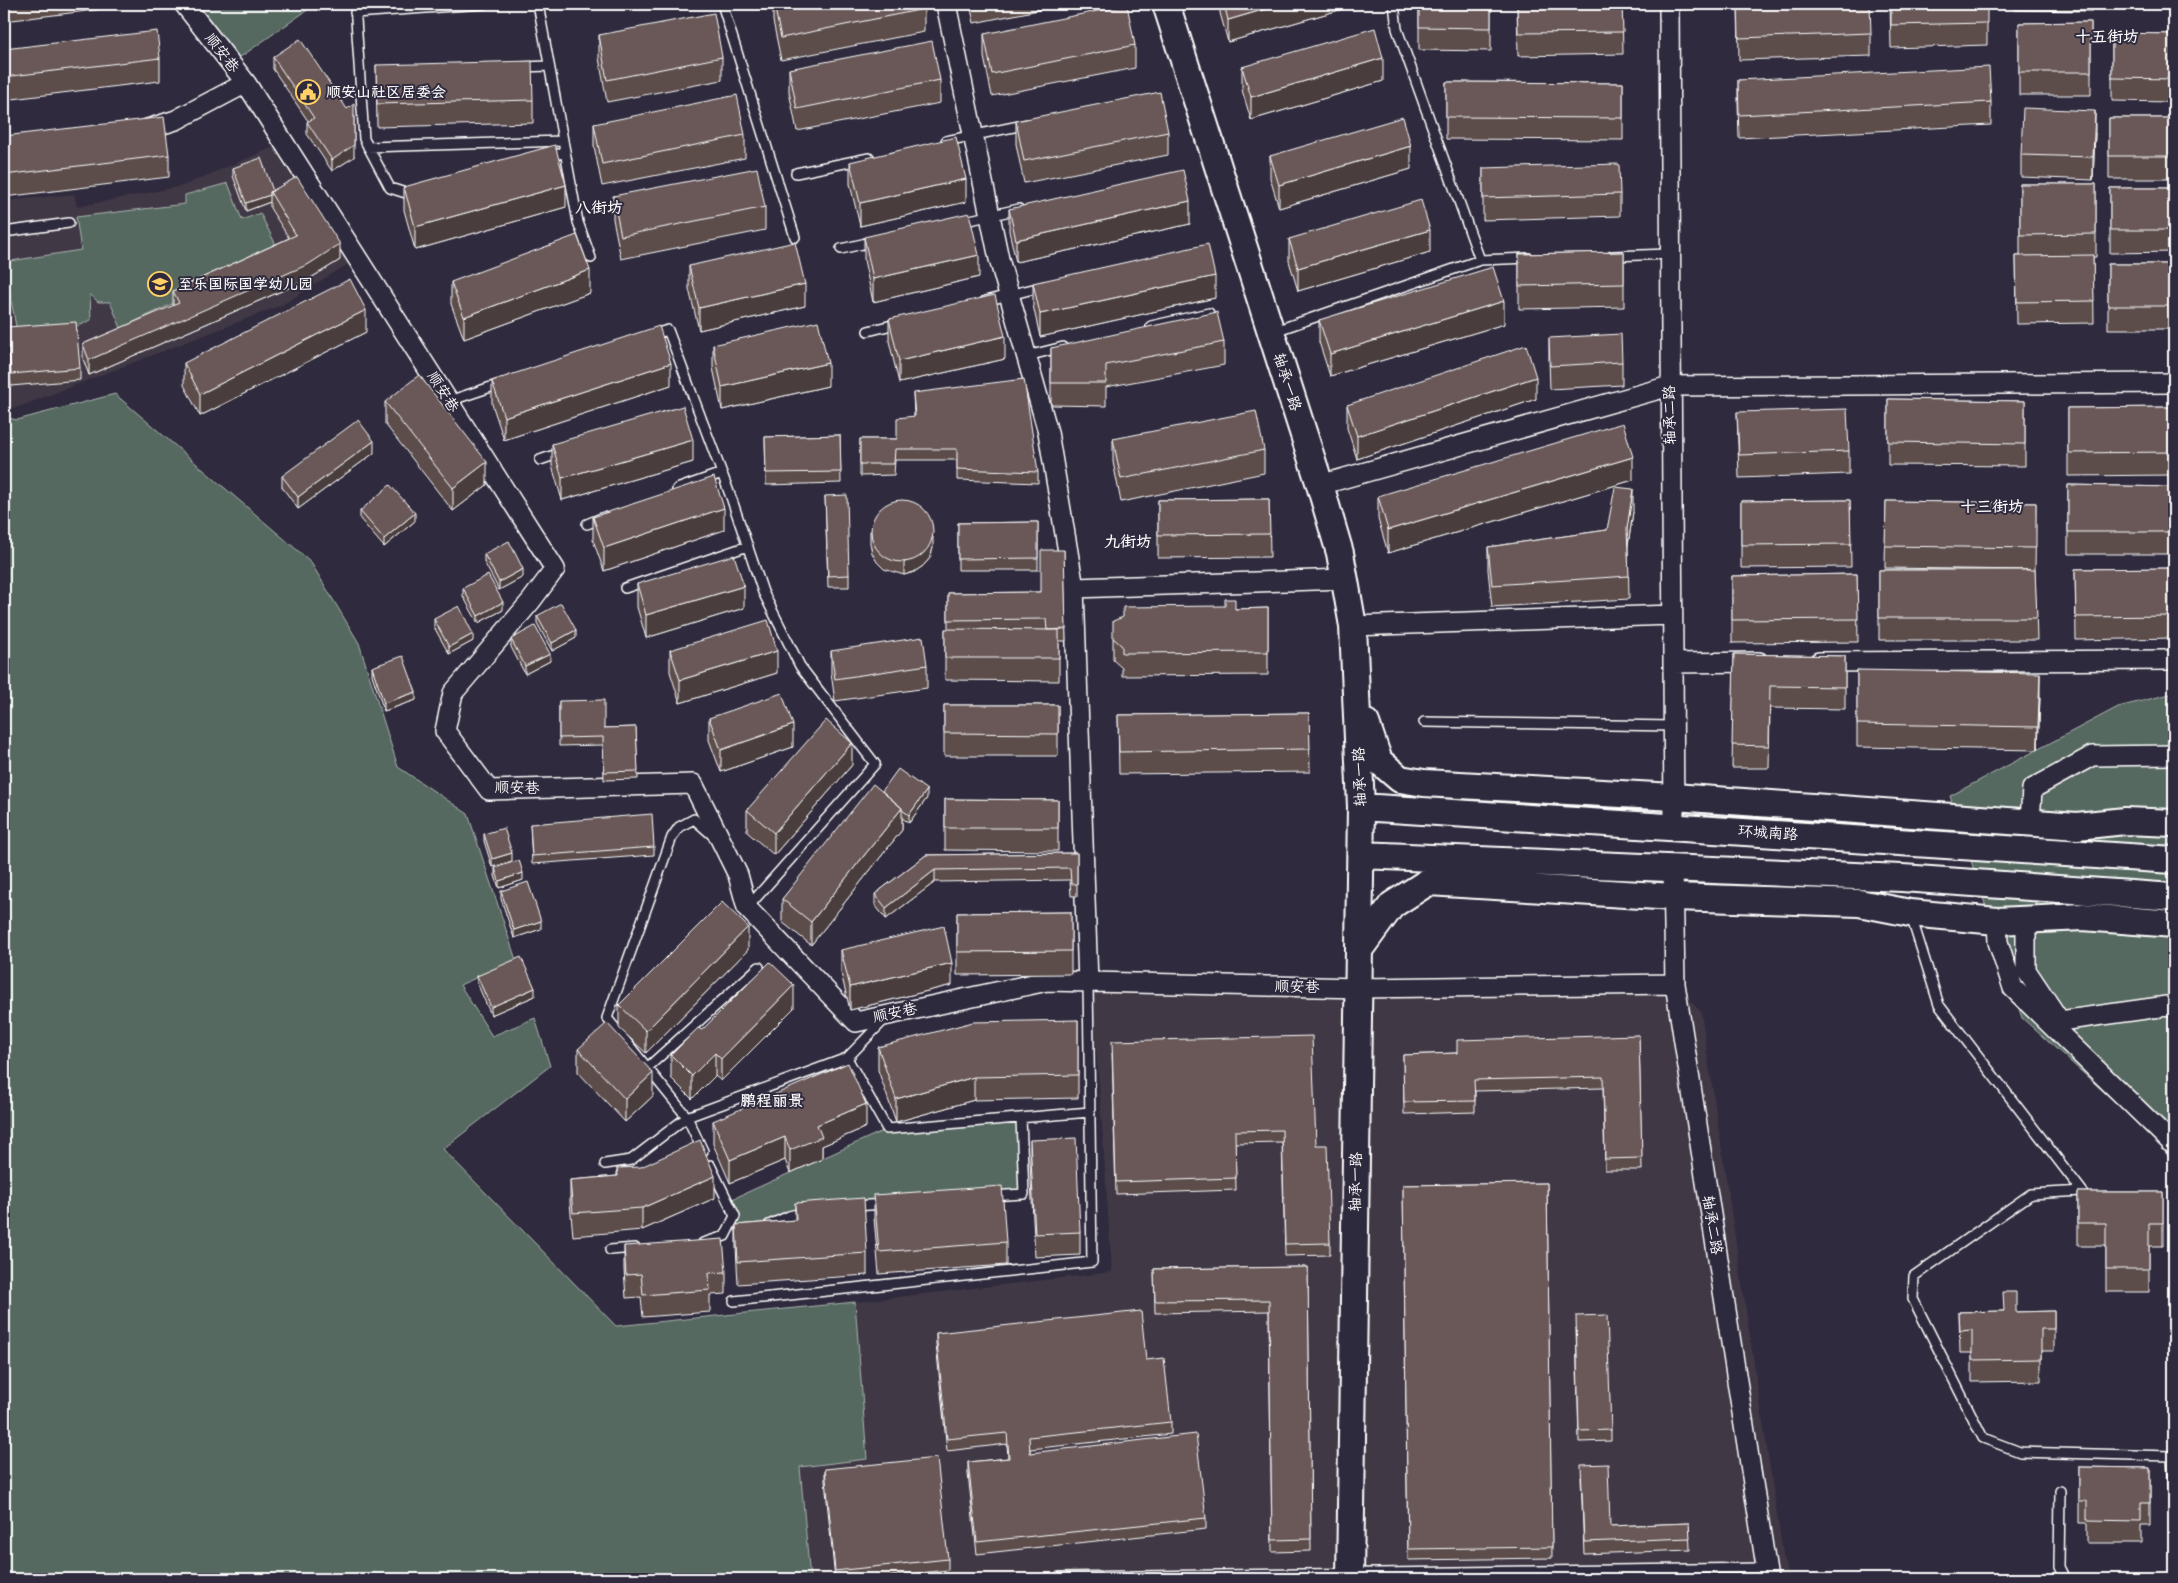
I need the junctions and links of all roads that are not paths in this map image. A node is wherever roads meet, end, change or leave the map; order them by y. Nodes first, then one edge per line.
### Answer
1 (184, 4) edge
2 (483, 4) edge
3 (538, 4) edge
4 (722, 4) edge
5 (946, 4) edge
6 (1166, 4) edge
7 (1394, 4) edge
8 (1668, 4) edge
9 (355, 8) edge
10 (549, 66) junction
11 (510, 68) edge
12 (246, 83) junction
13 (1041, 121) edge
14 (126, 134) edge
15 (973, 136) junction
16 (563, 141) junction
17 (936, 144) edge
18 (368, 147) junction
19 (565, 152) junction
20 (880, 155) edge
21 (538, 160) edge
22 (796, 173) dead end
23 (421, 198) edge
24 (1027, 208) edge
25 (990, 216) junction
26 (69, 223) dead end
27 (953, 224) edge
28 (4, 232) edge
29 (795, 237) dead end
30 (888, 238) edge
31 (841, 249) dead end
32 (1669, 254) junction
33 (1599, 256) edge
34 (591, 258) dead end
35 (1539, 258) edge
36 (1480, 260) junction
37 (1056, 283) edge
38 (1009, 295) junction
39 (972, 304) edge
40 (1208, 313) edge
41 (906, 322) edge
42 (1142, 329) edge
43 (868, 331) dead end
44 (1271, 332) junction
45 (640, 339) edge
46 (1074, 344) edge
47 (1027, 356) junction
48 (512, 380) edge
49 (2174, 383) edge
50 (1670, 386) junction
51 (448, 401) junction
52 (577, 448) edge
53 (540, 460) dead end
54 (722, 473) junction
55 (1320, 485) junction
56 (668, 493) edge
57 (614, 513) edge
58 (587, 524) dead end
59 (748, 546) junction
60 (1345, 579) junction
61 (626, 588) dead end
62 (1074, 588) junction
63 (1672, 615) junction
64 (1353, 626) junction
65 (2174, 660) edge
66 (1781, 662) edge
67 (1800, 662) edge
68 (1672, 663) junction
69 (1356, 693) junction
70 (1424, 722) dead end
71 (1673, 726) junction
72 (2174, 755) edge
73 (1674, 797) junction
74 (1361, 807) junction
75 (2030, 823) junction
76 (2174, 823) edge
77 (1674, 826) junction
78 (725, 850) junction
79 (1361, 855) junction
80 (2174, 860) edge
81 (1673, 868) junction
82 (1674, 897) junction
83 (2174, 897) edge
84 (747, 908) junction
85 (1910, 913) junction
86 (2026, 919) junction
87 (1997, 921) junction
88 (2174, 924) edge
89 (1360, 950) junction
90 (759, 967) dead end
91 (1088, 983) junction
92 (1675, 984) junction
93 (1359, 988) junction
94 (2174, 1008) edge
95 (890, 1015) junction
96 (847, 1058) junction
97 (648, 1068) junction
98 (1090, 1112) junction
99 (687, 1117) junction
100 (1021, 1118) junction
101 (2174, 1145) edge
102 (605, 1164) dead end
103 (980, 1197) edge
104 (897, 1203) edge
105 (840, 1207) edge
106 (813, 1210) edge
107 (759, 1230) edge
108 (697, 1243) edge
109 (649, 1247) edge
110 (610, 1250) dead end
111 (734, 1301) dead end
112 (2060, 1490) dead end
113 (2174, 1493) edge
114 (1767, 1573) edge
115 (1350, 1576) edge
116 (1059, 1577) dead end
117 (2065, 1579) edge

1 - 12 street, 顺安巷
2 - 9 lane
3 - 10 lane
4 - 29 lane
5 - 15 street
6 - 44 street, 轴承一路
7 - 36 lane
8 - 32 street, 轴承二路
9 - 18 lane
10 - 11 lane
10 - 16 lane
12 - 14 street
12 - 51 street, 顺安巷
13 - 15 lane
15 - 17 lane
15 - 25 street
16 - 18 lane
16 - 19 lane
18 - 23 lane
19 - 21 lane
19 - 34 lane
20 - 22 lane
24 - 25 lane
25 - 27 lane
25 - 38 street
26 - 28 lane
30 - 31 lane
32 - 33 lane
32 - 50 street, 轴承二路
35 - 36 lane
36 - 44 lane
37 - 38 lane
38 - 39 lane
38 - 47 street
40 - 42 lane
41 - 43 lane
44 - 55 street, 轴承一路
45 - 54 lane
46 - 47 lane
47 - 62 street
48 - 51 lane
49 - 50 street
50 - 55 street
50 - 63 street, 轴承二路
51 - 78 street, 顺安巷
52 - 53 lane
54 - 56 lane
54 - 59 lane
55 - 60 street, 轴承一路
57 - 58 lane
59 - 61 lane
59 - 84 lane
60 - 62 street
60 - 64 street, 轴承一路
62 - 91 street
63 - 64 street
63 - 68 street, 轴承二路
64 - 69 street, 轴承一路
65 - 67 street
66 - 68 street
68 - 71 street, 轴承二路
69 - 73 street
69 - 74 street, 轴承一路
70 - 71 lane
71 - 73 street, 轴承二路
72 - 75 street
73 - 75 street
73 - 77 street, 轴承二路
74 - 77 street, 环城南路
74 - 79 street, 轴承一路
75 - 76 street
77 - 80 street, 环城南路
78 - 84 street, 顺安巷
78 - 97 lane
79 - 81 street
79 - 89 street, 轴承一路
81 - 82 street, 轴承二路
81 - 83 street
82 - 85 street
82 - 89 street
82 - 92 street, 轴承二路
84 - 95 street, 顺安巷
85 - 87 street
85 - 113 lane
86 - 87 street
86 - 88 street
86 - 94 street
87 - 101 street
89 - 93 street, 轴承一路
90 - 97 lane
91 - 93 street, 顺安巷
91 - 95 street, 顺安巷
91 - 98 lane
92 - 93 street, 顺安巷
92 - 114 street, 轴承二路
93 - 115 street, 轴承一路
95 - 96 lane
96 - 99 lane
96 - 100 lane
97 - 99 lane
98 - 100 lane
98 - 111 lane
99 - 102 lane
99 - 108 lane
100 - 103 lane
104 - 105 lane
106 - 107 lane
109 - 110 lane
112 - 117 lane
114 - 115 lane
115 - 116 lane

